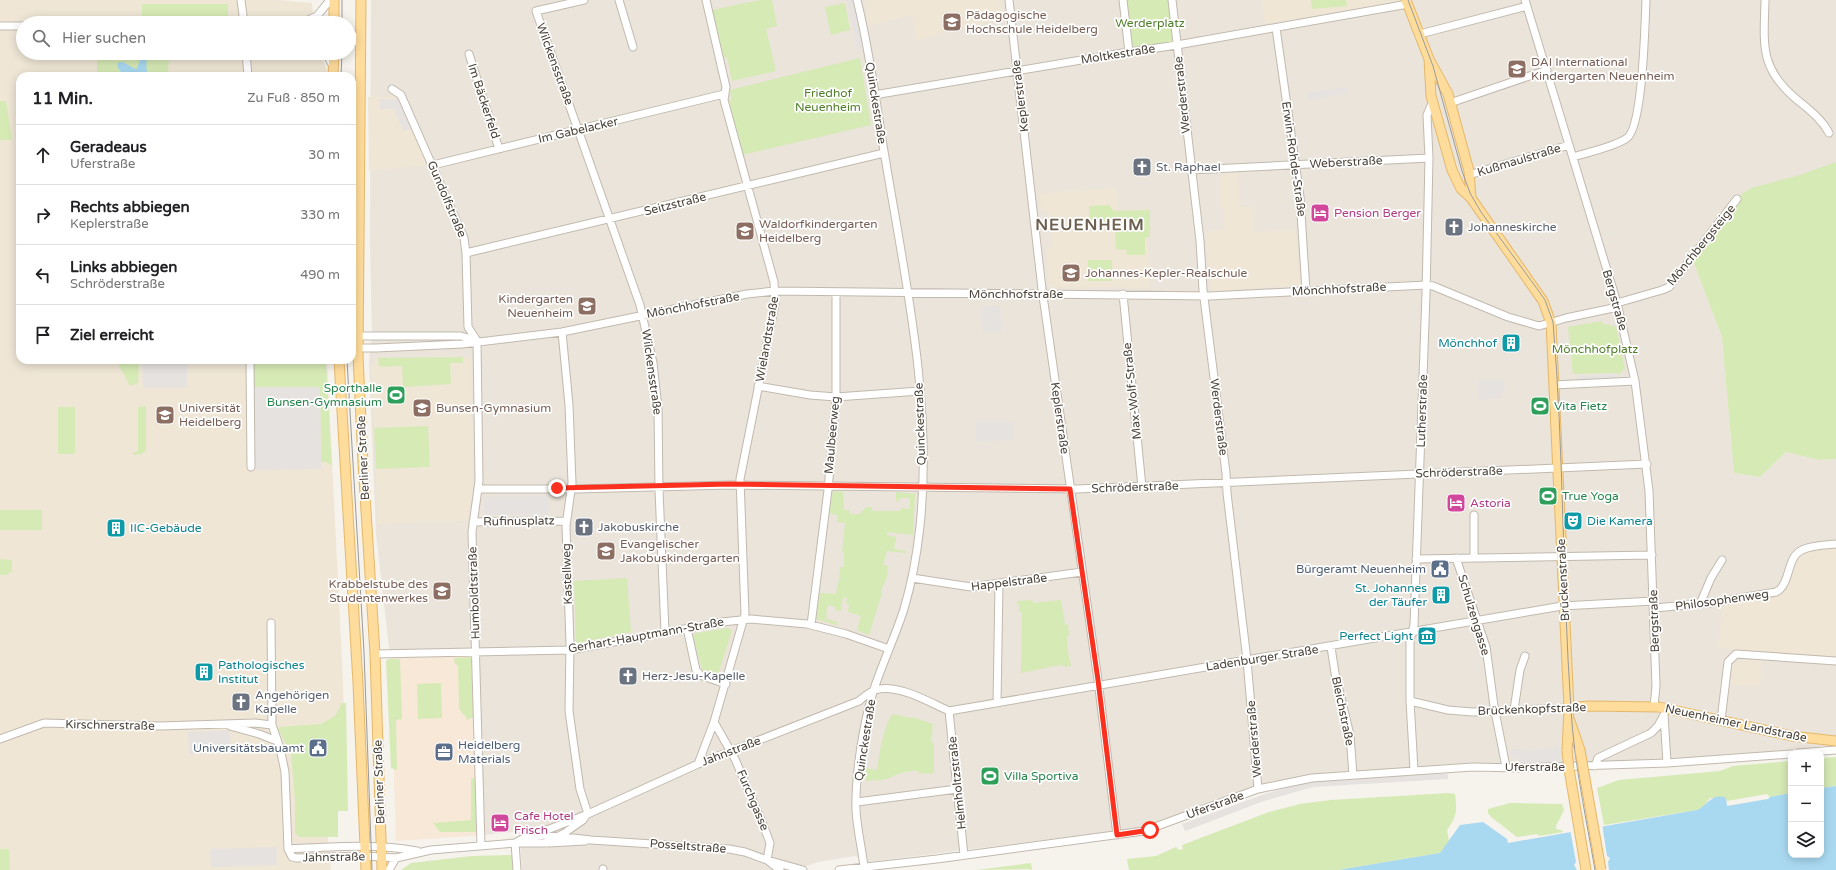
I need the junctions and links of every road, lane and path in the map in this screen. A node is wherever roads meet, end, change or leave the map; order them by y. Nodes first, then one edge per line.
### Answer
1 (241, 0) edge
2 (330, 0) edge
3 (334, 0) edge
4 (361, 0) edge
5 (584, 0) edge
6 (619, 0) edge
7 (706, 0) edge
8 (857, 0) edge
9 (1009, 0) edge
10 (1123, 0) edge
11 (1172, 0) edge
12 (1646, 0) edge
13 (1765, 0) edge
14 (1407, 2) edge
15 (1526, 3) edge
16 (243, 16) edge
17 (317, 16) edge
18 (334, 16) edge
19 (360, 21) junction
20 (356, 25) edge
21 (0, 26) edge
22 (16, 26) edge
23 (1276, 28) junction
24 (1420, 34) junction
25 (356, 40) edge
26 (1177, 45) junction
27 (360, 46) junction
28 (633, 47) dead end
29 (1130, 52) junction
30 (469, 54) dead end
31 (1429, 59) junction
32 (247, 60) edge
33 (330, 60) edge
34 (333, 60) edge
35 (333, 66) junction
36 (1547, 70) junction
37 (248, 72) edge
38 (333, 72) edge
39 (1017, 74) junction
40 (392, 89) dead end
41 (724, 94) junction
42 (874, 95) junction
43 (1433, 101) junction
44 (1450, 103) junction
45 (579, 130) junction
46 (1829, 133) dead end
47 (1569, 145) junction
48 (499, 149) junction
49 (884, 154) junction
50 (1572, 157) junction
51 (1429, 158) junction
52 (433, 165) junction
53 (1295, 165) junction
54 (1191, 170) junction
55 (1469, 175) junction
56 (747, 186) junction
57 (1471, 198) junction
58 (1737, 199) dead end
59 (610, 220) junction
60 (466, 254) junction
61 (356, 278) edge
62 (1426, 285) junction
63 (775, 291) junction
64 (1306, 291) junction
65 (836, 292) junction
66 (907, 294) junction
67 (1123, 294) junction
68 (1204, 296) junction
69 (1043, 298) junction
70 (1618, 305) junction
71 (643, 315) junction
72 (1551, 323) junction
73 (562, 332) junction
74 (356, 336) edge
75 (477, 341) junction
76 (356, 348) edge
77 (356, 362) edge
78 (250, 364) edge
79 (339, 364) edge
80 (1635, 381) junction
81 (1554, 385) junction
82 (758, 386) junction
83 (920, 391) junction
84 (836, 397) junction
85 (1647, 464) junction
86 (251, 466) dead end
87 (1557, 468) junction
88 (1419, 474) junction
89 (1227, 484) junction
90 (740, 485) junction
91 (828, 486) junction
92 (659, 487) junction
93 (1142, 487) junction
94 (922, 488) junction
95 (479, 489) junction
96 (571, 489) junction
97 (1071, 492) junction
98 (1474, 515) dead end
99 (566, 521) junction
100 (473, 522) junction
101 (1836, 544) edge
102 (1652, 555) junction
103 (1562, 556) junction
104 (1474, 557) junction
105 (1416, 558) junction
106 (1456, 558) junction
107 (1722, 560) dead end
108 (1082, 572) junction
109 (912, 578) junction
110 (1000, 584) junction
111 (1654, 601) junction
112 (1700, 604) junction
113 (1564, 606) junction
114 (744, 620) junction
115 (1478, 621) junction
116 (271, 623) dead end
117 (810, 625) junction
118 (687, 628) junction
119 (665, 632) junction
120 (1412, 633) junction
121 (1331, 647) junction
122 (889, 649) junction
123 (570, 650) junction
124 (476, 651) junction
125 (375, 654) junction
126 (1525, 656) dead end
127 (1247, 660) junction
128 (1836, 661) edge
129 (726, 684) junction
130 (1098, 686) junction
131 (874, 690) junction
132 (1410, 701) junction
133 (997, 703) junction
134 (1654, 707) junction
135 (1569, 708) junction
136 (1514, 710) junction
137 (949, 711) junction
138 (1495, 711) junction
139 (1664, 712) junction
140 (1569, 718) junction
141 (1721, 720) junction
142 (714, 722) junction
143 (222, 724) junction
144 (272, 725) junction
145 (1836, 738) edge
146 (0, 739) edge
147 (1817, 739) junction
148 (277, 741) junction
149 (1836, 741) edge
150 (1836, 750) edge
151 (1824, 751) edge
152 (731, 752) junction
153 (1788, 754) edge
154 (1667, 763) junction
155 (698, 764) junction
156 (1595, 766) junction
157 (1506, 767) junction
158 (1414, 770) junction
159 (1354, 775) junction
160 (957, 789) junction
161 (1258, 789) junction
162 (856, 802) junction
163 (588, 814) junction
164 (1117, 835) junction
165 (534, 836) junction
166 (560, 836) junction
167 (591, 840) junction
168 (545, 843) junction
169 (515, 844) junction
170 (364, 846) junction
171 (481, 846) junction
172 (382, 847) junction
173 (288, 849) junction
174 (420, 852) junction
175 (964, 855) junction
176 (365, 856) junction
177 (382, 857) junction
178 (396, 858) junction
179 (767, 860) junction
180 (864, 867) junction
181 (366, 870) edge
182 (382, 870) edge
183 (389, 870) edge
184 (517, 870) edge
185 (780, 870) edge
186 (804, 870) edge
187 (839, 870) edge
188 (1586, 870) edge
189 (1601, 870) edge

1 - 16 street
2 - 17 street
3 - 18 main road
4 - 19 main road, Berliner Straße
5 - 45 street, Wilckensstraße
6 - 28 street
7 - 41 street, Wielandtstraße
8 - 42 street, Quinckestraße
9 - 39 street, Keplerstraße
10 - 29 street
11 - 26 street
12 - 50 street
13 - 46 street
14 - 23 street, Moltkestraße
14 - 24 main road
15 - 24 street
15 - 36 street, Bergstraße
19 - 20 street
19 - 27 main road, Berliner Straße
21 - 22 street
23 - 26 street, Moltkestraße
23 - 53 street, Erwin-Rohde-Straße
24 - 31 main road
25 - 27 street
26 - 29 street, Moltkestraße
26 - 54 street, Werderstraße
27 - 61 main road, Berliner Straße
29 - 39 street, Moltkestraße
30 - 48 street, Im Bäckerfeld
31 - 43 main road, Brückenstraße
31 - 44 main road
32 - 37 street
33 - 35 street
34 - 35 main road
35 - 38 main road
36 - 44 street
36 - 47 street, Bergstraße
39 - 42 street, Moltkestraße
39 - 69 street, Keplerstraße
40 - 52 street, Gundolfstraße
41 - 45 street, Im Gabelacker
41 - 56 street, Wielandtstraße
42 - 49 street, Quinckestraße
43 - 51 street, Lutherstraße
43 - 57 main road, Brückenstraße
44 - 55 main road
45 - 48 street, Im Gabelacker
45 - 59 street, Wilckensstraße
47 - 50 street, Bergstraße
47 - 55 street, Kußmaulstraße
48 - 52 street, Im Gabelacker
49 - 56 street, Seitzstraße
49 - 66 street, Quinckestraße
50 - 70 street, Bergstraße
51 - 53 street, Weberstraße
51 - 62 street, Lutherstraße
52 - 60 street, Gundolfstraße
53 - 54 street, Weberstraße
53 - 64 street, Erwin-Rohde-Straße
54 - 68 street, Werderstraße
55 - 57 main road
56 - 59 street, Seitzstraße
56 - 63 street, Wielandtstraße
57 - 72 main road, Brückenstraße
58 - 70 street, Mönchbergsteige
59 - 60 street, Seitzstraße
59 - 71 street, Wilckensstraße
60 - 75 street, Gundolfstraße
62 - 64 street, Mönchhofstraße
62 - 72 street, Mönchhofstraße
62 - 88 street, Lutherstraße
63 - 65 street, Mönchhofstraße
63 - 71 street, Mönchhofstraße
63 - 82 street, Wielandtstraße
64 - 68 street, Mönchhofstraße
65 - 66 street, Mönchhofstraße
65 - 84 street, Maulbeerweg
66 - 69 street, Mönchhofstraße
66 - 83 street, Quinckestraße
67 - 68 street, Mönchhofstraße
67 - 69 street, Mönchhofstraße
67 - 93 street, Max-Wolf-Straße
68 - 89 street, Werderstraße
69 - 97 street, Keplerstraße
70 - 72 street
70 - 80 street, Bergstraße
71 - 73 street, Mönchhofstraße
71 - 92 street, Wilckensstraße
72 - 81 main road, Brückenstraße
73 - 75 street, Mönchhofstraße
73 - 96 street, Kastellweg
74 - 75 street, Mönchhofstraße
75 - 76 street, Mönchhofstraße
75 - 95 street, Humboldtstraße
77 - 125 main road, Berliner Straße
78 - 86 street
79 - 170 main road, Berliner Straße
80 - 81 street
80 - 85 street, Bergstraße
81 - 87 main road, Brückenstraße
82 - 84 street
82 - 90 street, Wielandtstraße
83 - 84 street
83 - 94 street, Quinckestraße
84 - 91 street, Maulbeerweg
85 - 87 street, Schröderstraße
85 - 102 street, Bergstraße
87 - 88 street, Schröderstraße
87 - 103 main road, Brückenstraße
88 - 89 street, Schröderstraße
88 - 105 street, Lutherstraße
89 - 93 street, Schröderstraße
89 - 127 street, Werderstraße
90 - 91 street, Schröderstraße
90 - 92 street, Schröderstraße
90 - 114 street, Wielandtstraße
91 - 94 street, Schröderstraße
91 - 117 street, Maulbeerweg
92 - 96 street, Schröderstraße
92 - 119 street, Wilckensstraße
93 - 97 street, Schröderstraße
94 - 97 street, Schröderstraße
94 - 109 street, Quinckestraße
95 - 96 street, Schröderstraße
95 - 100 street, Humboldtstraße
96 - 99 street, Kastellweg
97 - 108 street, Keplerstraße
98 - 104 street
99 - 100 street, Rufinusplatz
99 - 123 street, Kastellweg
100 - 124 street, Humboldtstraße
101 - 112 street, Philosophenweg
102 - 103 street
102 - 111 street, Bergstraße
103 - 104 street
103 - 113 main road, Brückenstraße
104 - 106 street
105 - 106 street
105 - 120 street, Lutherstraße
106 - 115 street, Schulzengasse
107 - 112 street
108 - 110 street, Happelstraße
108 - 130 street, Keplerstraße
109 - 110 street, Happelstraße
109 - 122 street, Quinckestraße
110 - 133 street
111 - 112 street, Philosophenweg
111 - 113 street, Ladenburger Straße
111 - 134 street, Bergstraße
113 - 115 street, Ladenburger Straße
113 - 135 main road, Brückenstraße
114 - 117 street, Gerhart-Hauptmann-Straße
114 - 118 street, Gerhart-Hauptmann-Straße
114 - 129 street, Wielandtstraße
115 - 120 street, Ladenburger Straße
115 - 138 street, Schulzengasse
116 - 144 street
117 - 122 street, Gerhart-Hauptmann-Straße
118 - 119 street, Gerhart-Hauptmann-Straße
118 - 129 street
119 - 123 street, Gerhart-Hauptmann-Straße
120 - 121 street, Ladenburger Straße
120 - 132 street, Lutherstraße
121 - 127 street, Ladenburger Straße
121 - 159 street, Bleichstraße
122 - 131 street, Quinckestraße
123 - 124 street, Gerhart-Hauptmann-Straße
123 - 163 street, Kastellweg
124 - 125 street, Gerhart-Hauptmann-Straße
124 - 171 street, Humboldtstraße
125 - 172 main road, Berliner Straße
126 - 136 street
127 - 130 street, Ladenburger Straße
127 - 161 street, Werderstraße
128 - 141 street
129 - 142 street, Wielandtstraße
130 - 133 street, Ladenburger Straße
130 - 164 street, Keplerstraße
131 - 137 street
131 - 152 street, Jahnstraße
131 - 162 street, Quinckestraße
132 - 138 street, Brückenkopfstraße
132 - 158 street, Lutherstraße
133 - 137 street, Ladenburger Straße
134 - 135 main road, Brückenkopfstraße
134 - 139 main road, Neuenheimer Landstraße
135 - 136 street, Brückenkopfstraße
135 - 140 main road, Brückenstraße
136 - 138 street, Brückenkopfstraße
137 - 160 street, Helmholtzstraße
138 - 157 street, Schulzengasse
139 - 141 main road, Neuenheimer Landstraße
139 - 154 street
139 - 156 street
140 - 188 main road, Brückenstraße, bridge
140 - 189 main road, Brückenstraße, bridge
141 - 147 main road, Neuenheimer Landstraße
142 - 152 street, Furchgasse
142 - 155 street, Wielandtstraße
143 - 144 street, Kirschnerstraße
143 - 146 street, Kirschnerstraße
143 - 148 street, Kirschnerstraße
144 - 148 street
145 - 147 main road, Neuenheimer Landstraße
147 - 149 main road, Neuenheimer Landstraße
148 - 173 street
150 - 151 street
152 - 155 street, Jahnstraße
152 - 179 street, Furchgasse
153 - 154 street, Uferstraße
154 - 156 street, Uferstraße
155 - 163 street, Jahnstraße
156 - 157 street, Uferstraße
157 - 158 street, Uferstraße
158 - 159 street, Uferstraße
159 - 161 street, Uferstraße
160 - 162 street
160 - 175 street, Helmholtzstraße
161 - 164 street, Uferstraße
162 - 180 street, Quinckestraße
163 - 165 street, Jahnstraße
163 - 166 street, Jahnstraße
164 - 175 street, Uferstraße
165 - 166 street, Jahnstraße
165 - 169 street, Jahnstraße
166 - 167 street, Posseltstraße
166 - 168 street, Jahnstraße
167 - 168 street, Posseltstraße
167 - 179 street, Posseltstraße
168 - 169 street, Jahnstraße
169 - 171 street, Jahnstraße
169 - 184 street
170 - 172 street, Jahnstraße
170 - 173 street, Jahnstraße
170 - 176 main road, Berliner Straße
171 - 174 street, Jahnstraße
172 - 174 street, Jahnstraße
172 - 177 main road, Berliner Straße
173 - 176 street, Jahnstraße
174 - 178 street, Jahnstraße
175 - 180 street, Uferstraße
176 - 177 street, Jahnstraße
176 - 181 main road, Berliner Straße
177 - 178 street, Jahnstraße
177 - 182 main road, Berliner Straße
178 - 183 street
179 - 185 street, Posseltstraße
179 - 186 street
180 - 187 street, Uferstraße

